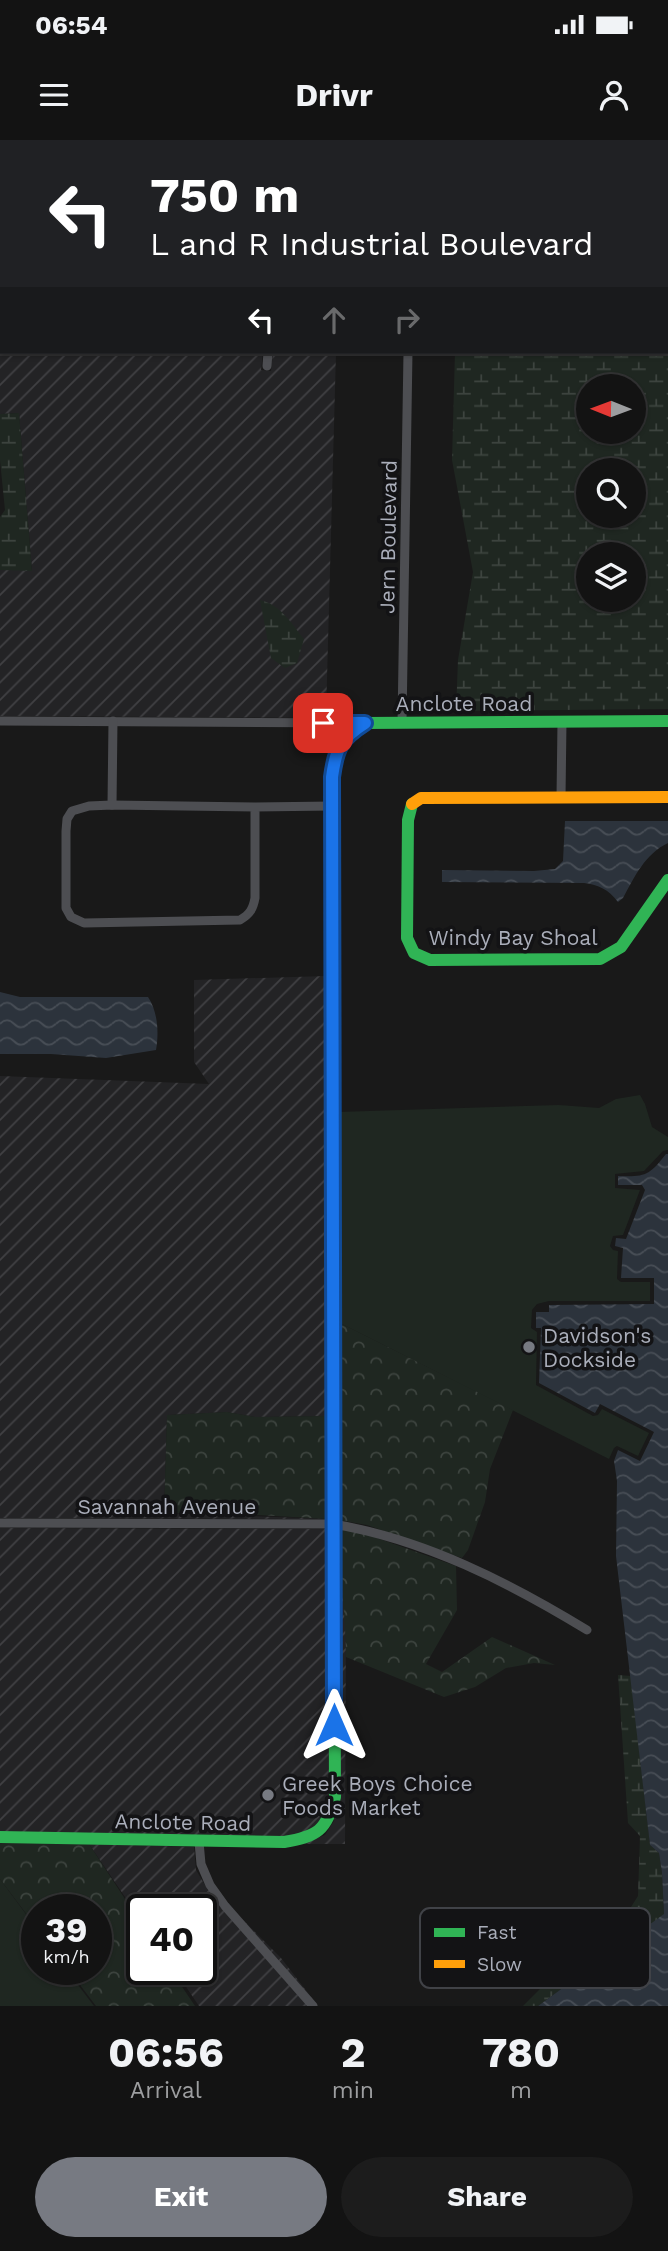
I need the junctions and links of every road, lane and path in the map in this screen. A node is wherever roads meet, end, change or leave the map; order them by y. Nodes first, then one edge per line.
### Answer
1 (268, 354) edge
2 (408, 354) edge
3 (267, 366) dead end
4 (113, 720) junction
5 (0, 721) edge
6 (668, 721) edge
7 (402, 722) junction
8 (562, 722) junction
9 (365, 723) junction
10 (668, 796) edge
11 (561, 797) junction
12 (112, 805) junction
13 (332, 806) junction
14 (255, 807) junction
15 (668, 880) edge
16 (0, 1523) edge
17 (334, 1524) junction
18 (587, 1630) dead end
19 (0, 1837) edge
20 (199, 1842) junction
21 (313, 2006) edge

1 - 3 street
2 - 7 street, Jern Boulevard
4 - 5 street
4 - 9 street
4 - 12 street
6 - 8 street, Anclote Road
7 - 8 street, Anclote Road
7 - 9 street, Anclote Road
8 - 11 street
9 - 13 street, Anclote Road
10 - 11 street, Windy Bay Shoal
11 - 15 street, Windy Bay Shoal
12 - 14 street
12 - 14 street
13 - 14 street
13 - 17 street, Anclote Road
16 - 17 street, Savannah Avenue
17 - 18 street, Savannah Avenue
17 - 20 street, Anclote Road
19 - 20 street, Anclote Road
20 - 21 street

